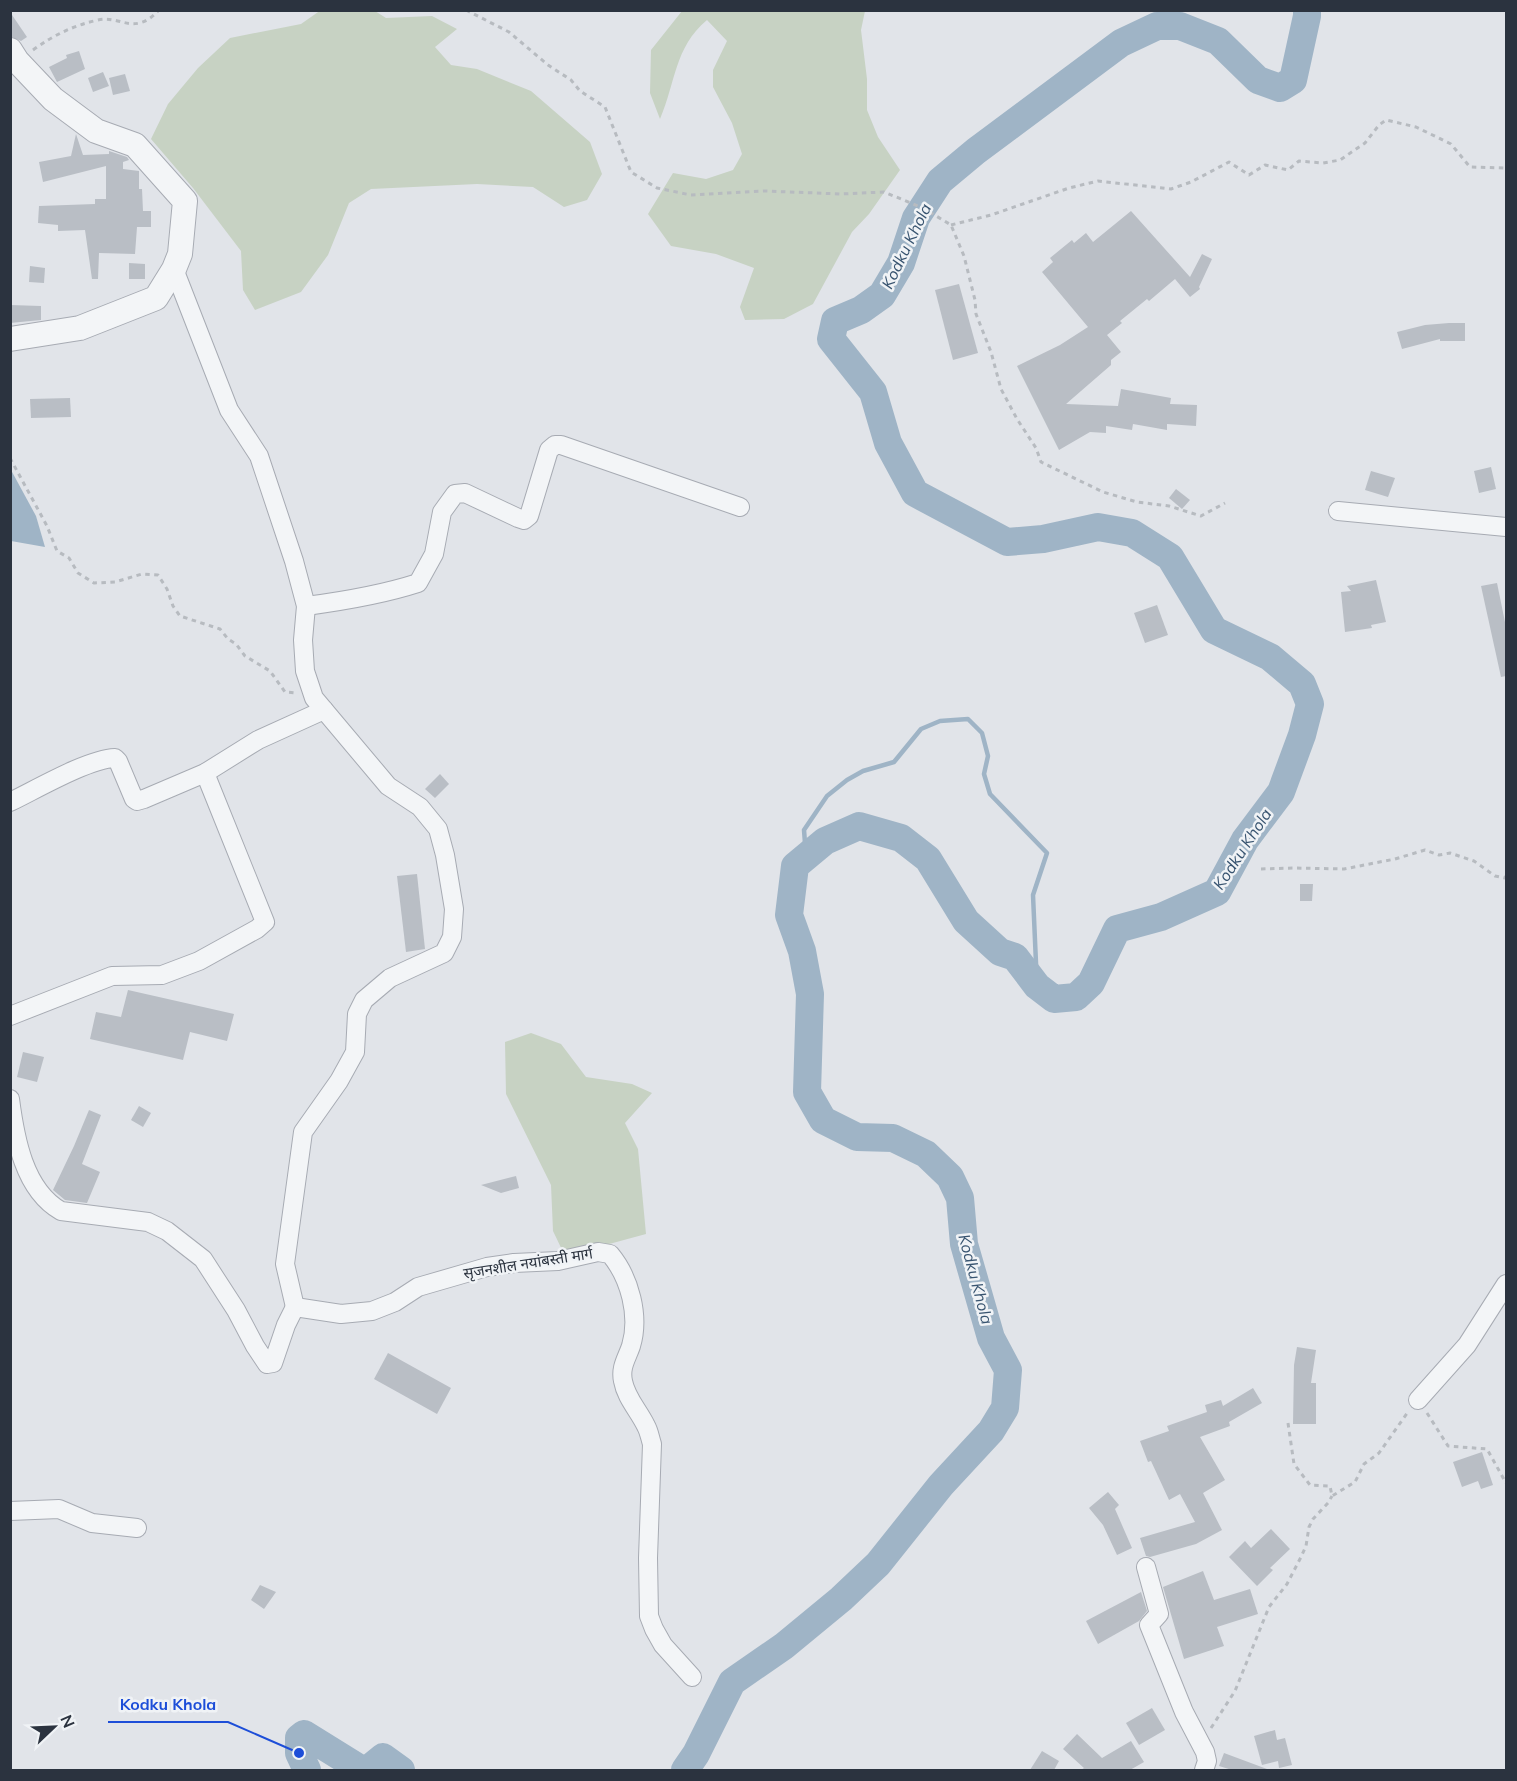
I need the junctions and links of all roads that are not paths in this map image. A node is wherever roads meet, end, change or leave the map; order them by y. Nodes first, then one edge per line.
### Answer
1 (14, 56) edge
2 (174, 269) junction
3 (10, 339) edge
4 (740, 507) dead end
5 (1338, 511) dead end
6 (1506, 527) edge
7 (306, 606) junction
8 (319, 704) junction
9 (205, 773) junction
10 (10, 801) edge
11 (10, 1016) edge
12 (10, 1099) edge
13 (1506, 1284) edge
14 (295, 1307) junction
15 (1418, 1400) road end
16 (10, 1511) edge
17 (136, 1528) dead end
18 (1146, 1567) dead end
19 (692, 1677) dead end
20 (1204, 1770) edge

1 - 2 street
2 - 3 street
2 - 7 street
4 - 7 street
5 - 6 street
7 - 8 street
8 - 9 street
8 - 14 street
9 - 10 street
9 - 11 street
12 - 14 street
13 - 15 street
14 - 19 street, सृजनशील नयांबस्ती मार्ग
16 - 17 street
18 - 20 street

